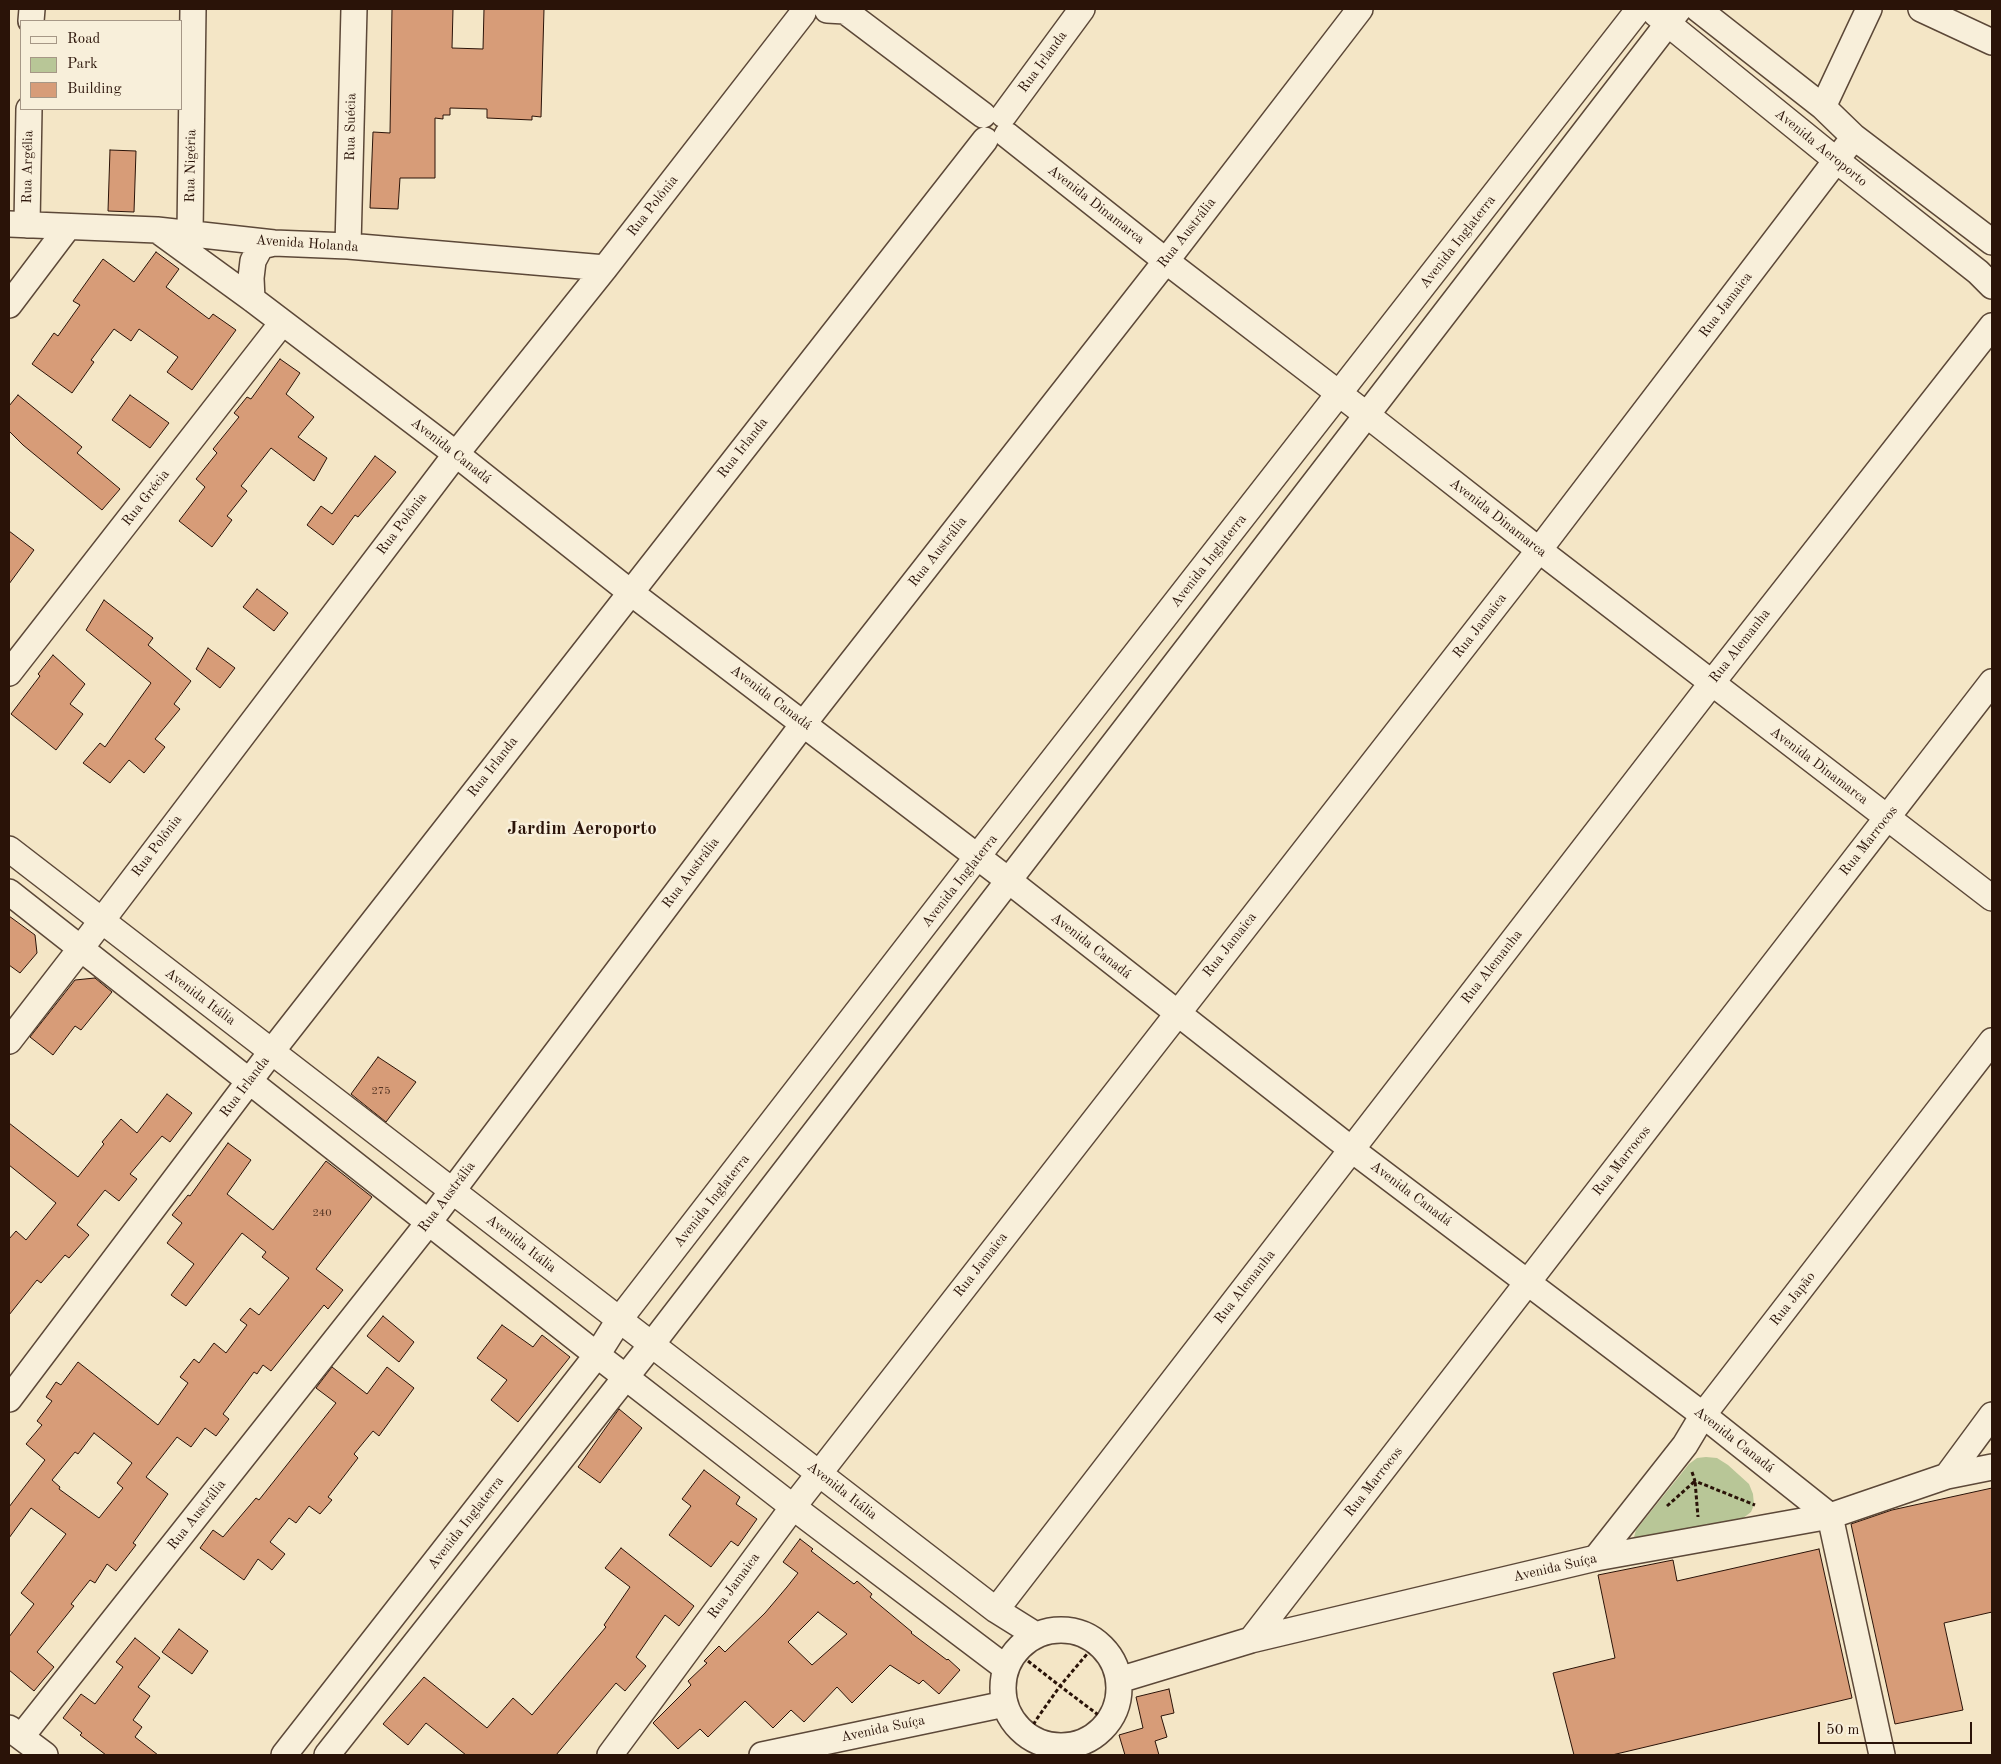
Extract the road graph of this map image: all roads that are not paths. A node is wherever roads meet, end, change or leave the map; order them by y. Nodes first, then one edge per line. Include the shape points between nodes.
1 (193, 9) edge
2 (354, 9) edge
3 (1082, 9) edge
4 (1360, 9) edge
5 (1639, 9) edge
6 (1698, 9) edge
7 (1869, 9) edge
8 (1921, 9) edge
9 (814, 10) edge
10 (1666, 14) edge
11 (1992, 42) edge
12 (1823, 108) junction
13 (30, 110) edge
14 (995, 126) junction
15 (1854, 137) junction
16 (1836, 160) junction
17 (18, 224) edge
18 (68, 227) junction
19 (156, 230) junction
20 (190, 234) junction
21 (274, 242) junction
22 (1992, 242) edge
23 (348, 246) junction
24 (1166, 261) junction
25 (606, 268) junction
26 (1992, 286) edge
27 (252, 299) junction
28 (9, 304) edge
29 (282, 323) junction
30 (1992, 326) edge
31 (1339, 395) junction
32 (1367, 415) junction
33 (456, 454) junction
34 (1539, 550) junction
35 (630, 592) junction
36 (9, 673) edge
37 (1992, 682) edge
38 (1711, 684) junction
39 (804, 723) junction
40 (1887, 818) junction
41 (9, 849) edge
42 (977, 858) junction
43 (1008, 880) junction
44 (9, 892) edge
45 (1992, 898) edge
46 (100, 921) junction
47 (81, 948) junction
48 (1177, 1014) junction
49 (9, 1041) edge
50 (1992, 1042) edge
51 (272, 1051) junction
52 (250, 1080) junction
53 (1351, 1149) junction
54 (452, 1190) junction
55 (429, 1222) junction
56 (1529, 1282) junction
57 (619, 1320) junction
58 (652, 1344) junction
59 (597, 1355) junction
60 (626, 1376) junction
61 (9, 1399) edge
62 (1703, 1415) junction
63 (1992, 1415) edge
64 (1992, 1467) edge
65 (819, 1473) junction
66 (1947, 1476) junction
67 (793, 1507) junction
68 (1830, 1516) junction
69 (1596, 1558) junction
70 (996, 1610) junction
71 (1036, 1635) junction
72 (1251, 1640) junction
73 (1010, 1660) junction
74 (1119, 1680) junction
75 (1005, 1704) junction
76 (15, 1732) edge
77 (1099, 1739) edge
78 (1062, 1751) edge
79 (45, 1755) edge
80 (284, 1755) edge
81 (327, 1755) edge
82 (610, 1755) edge
83 (762, 1755) edge
84 (1882, 1755) edge

1 - 20 street, Rua Nigéria
2 - 23 street, Rua Suécia
3 - 14 street, Rua Irlanda
4 - 24 street, Rua Austrália
5 - 31 street, Avenida Inglaterra
6 - 12 street, Avenida Aeroporto
7 - 12 street
8 - 11 street
9 - 14 street, Avenida Dinamarca via 845,11
9 - 25 street, Rua Polônia
10 - 16 street, Avenida Aeroporto
10 - 32 street
12 - 15 street, Avenida Aeroporto
13 - 17 street, Rua Argélia
14 - 24 street, Avenida Dinamarca
14 - 35 street, Rua Irlanda
15 - 16 street, Rua Jamaica
15 - 22 street, Avenida Aeroporto
16 - 26 street, Avenida Aeroporto
16 - 34 street, Rua Jamaica
17 - 18 street, Avenida Holanda
18 - 19 street, Avenida Holanda
18 - 28 street
19 - 20 street, Avenida Holanda
19 - 27 street, Avenida Canadá
20 - 21 street, Avenida Holanda
21 - 23 street, Avenida Holanda
21 - 27 street via 261,246 253,261
23 - 25 street, Avenida Holanda
24 - 31 street, Avenida Dinamarca
24 - 39 street, Rua Austrália
25 - 33 street, Rua Polônia
27 - 29 street, Avenida Canadá
29 - 33 street, Avenida Canadá
29 - 36 street, Rua Grécia
30 - 38 street, Rua Alemanha
31 - 32 street, Avenida Dinamarca
31 - 42 street, Avenida Inglaterra
32 - 34 street, Avenida Dinamarca
32 - 43 street
33 - 35 street, Avenida Canadá
33 - 46 street, Rua Polônia
34 - 38 street, Avenida Dinamarca
34 - 48 street, Rua Jamaica
35 - 39 street, Avenida Canadá
35 - 51 street, Rua Irlanda
37 - 40 street, Rua Marrocos
38 - 40 street, Avenida Dinamarca
38 - 53 street, Rua Alemanha
39 - 42 street, Avenida Canadá
39 - 54 street, Rua Austrália
40 - 45 street, Avenida Dinamarca
40 - 56 street, Rua Marrocos
41 - 46 street, Avenida Itália
42 - 43 street, Avenida Canadá
42 - 57 street, Avenida Inglaterra
43 - 48 street, Avenida Canadá
43 - 58 street
44 - 47 street
46 - 47 street, Rua Polônia
46 - 51 street, Avenida Itália
47 - 49 street, Rua Polônia
47 - 52 street
48 - 53 street, Avenida Canadá
48 - 65 street, Rua Jamaica
50 - 62 street, Rua Japão
51 - 52 street, Rua Irlanda
51 - 54 street, Avenida Itália
52 - 55 street
52 - 61 street, Rua Irlanda
53 - 56 street, Avenida Canadá
53 - 70 street, Rua Alemanha
54 - 55 street, Rua Austrália
54 - 57 street, Avenida Itália
55 - 59 street
55 - 76 street, Rua Austrália
56 - 62 street, Avenida Canadá
56 - 72 street, Rua Marrocos
57 - 58 street, Avenida Itália
57 - 59 street, Avenida Inglaterra
58 - 60 street
58 - 65 street, Avenida Itália
59 - 60 street
59 - 80 street, Avenida Inglaterra
60 - 67 street
60 - 81 street
62 - 68 street, Avenida Canadá
62 - 69 street, Rua Japão via 1685,1445
63 - 66 street
64 - 66 street, Avenida Suíça
65 - 67 street, Rua Jamaica
65 - 70 street, Avenida Itália
66 - 68 street, Avenida Suíça
67 - 73 street
67 - 82 street, Rua Jamaica
68 - 69 street, Avenida Suíça
68 - 84 street
69 - 72 street, Avenida Suíça
70 - 71 street, Avenida Itália
71 - 73 street
71 - 74 street via 1052,1630 1069,1630 1085,1635 1099,1644 1112,1660
72 - 74 street, Avenida Suíça
73 - 75 street via 1002,1686
74 - 77 street via 1118,1702
75 - 78 street via 1013,1722 1028,1736
75 - 83 street, Avenida Suíça
76 - 79 street
77 - 78 street

